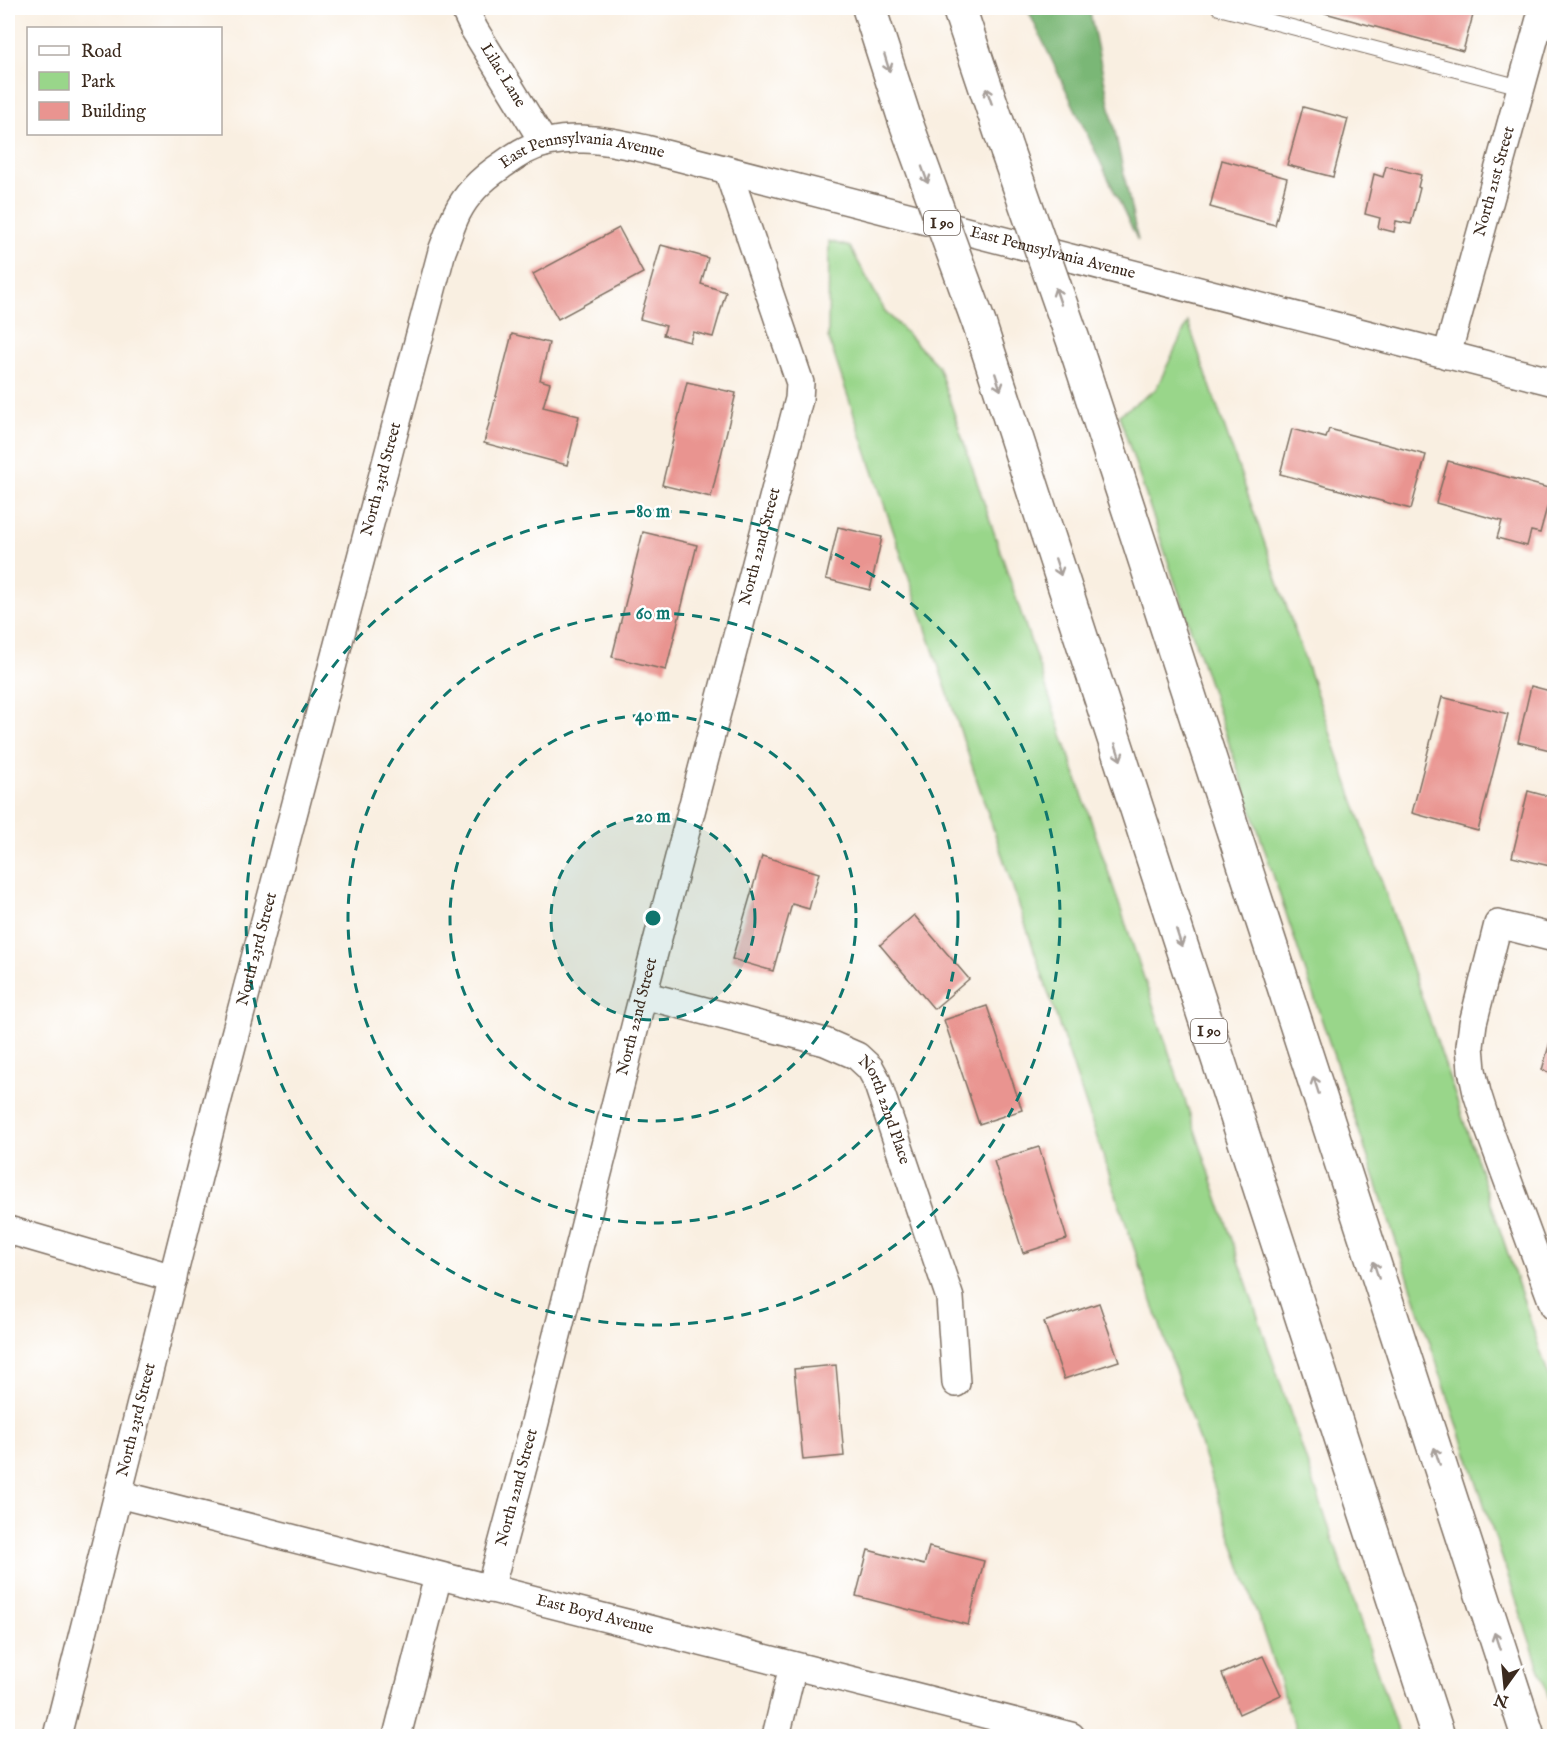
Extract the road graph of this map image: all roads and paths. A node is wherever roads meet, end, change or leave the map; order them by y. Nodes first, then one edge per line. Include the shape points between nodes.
1 (464, 8) edge
2 (869, 8) edge
3 (959, 8) edge
4 (1219, 8) edge
5 (1543, 8) edge
6 (1521, 87) junction
7 (544, 143) junction
8 (728, 171) junction
9 (487, 175) joint
10 (1447, 355) junction
11 (1554, 382) edge
12 (1554, 938) edge
13 (643, 995) junction
14 (8, 1230) edge
15 (173, 1278) junction
16 (1554, 1306) edge
17 (956, 1383) dead end
18 (118, 1494) junction
19 (438, 1576) junction
20 (490, 1589) junction
21 (792, 1666) junction
22 (57, 1737) edge
23 (397, 1737) edge
24 (776, 1737) edge
25 (1071, 1737) edge
26 (1438, 1737) edge
27 (1528, 1737) edge

1 - 7 street, Lilac Lane
2 -> 26 highway, I 90, bridge via 980,326
27 -> 3 highway, bridge via 1077,351
4 - 6 lane
5 - 6 street, North 21st Street
6 - 10 street, North 21st Street
7 - 8 street, East Pennsylvania Avenue via 607,140
7 - 9 street, East Pennsylvania Avenue
8 - 10 street, East Pennsylvania Avenue
8 - 13 street, North 22nd Street via 800,382 799,399
9 - 15 street, North 23rd Street via 466,197 442,251
10 - 11 street, East Pennsylvania Avenue
12 - 16 street via 1498,924 1470,1046 1472,1070 1486,1121
13 - 17 street, North 22nd Place via 825,1042 857,1056 870,1068 950,1298
13 - 20 street, North 22nd Street
14 - 15 street
15 - 18 street, North 23rd Street
18 - 19 street, East Boyd Avenue
18 - 22 street, North 23rd Street
19 - 20 street, East Boyd Avenue
19 - 23 street
20 - 21 street, East Boyd Avenue
21 - 24 street
21 - 25 street, East Boyd Avenue

